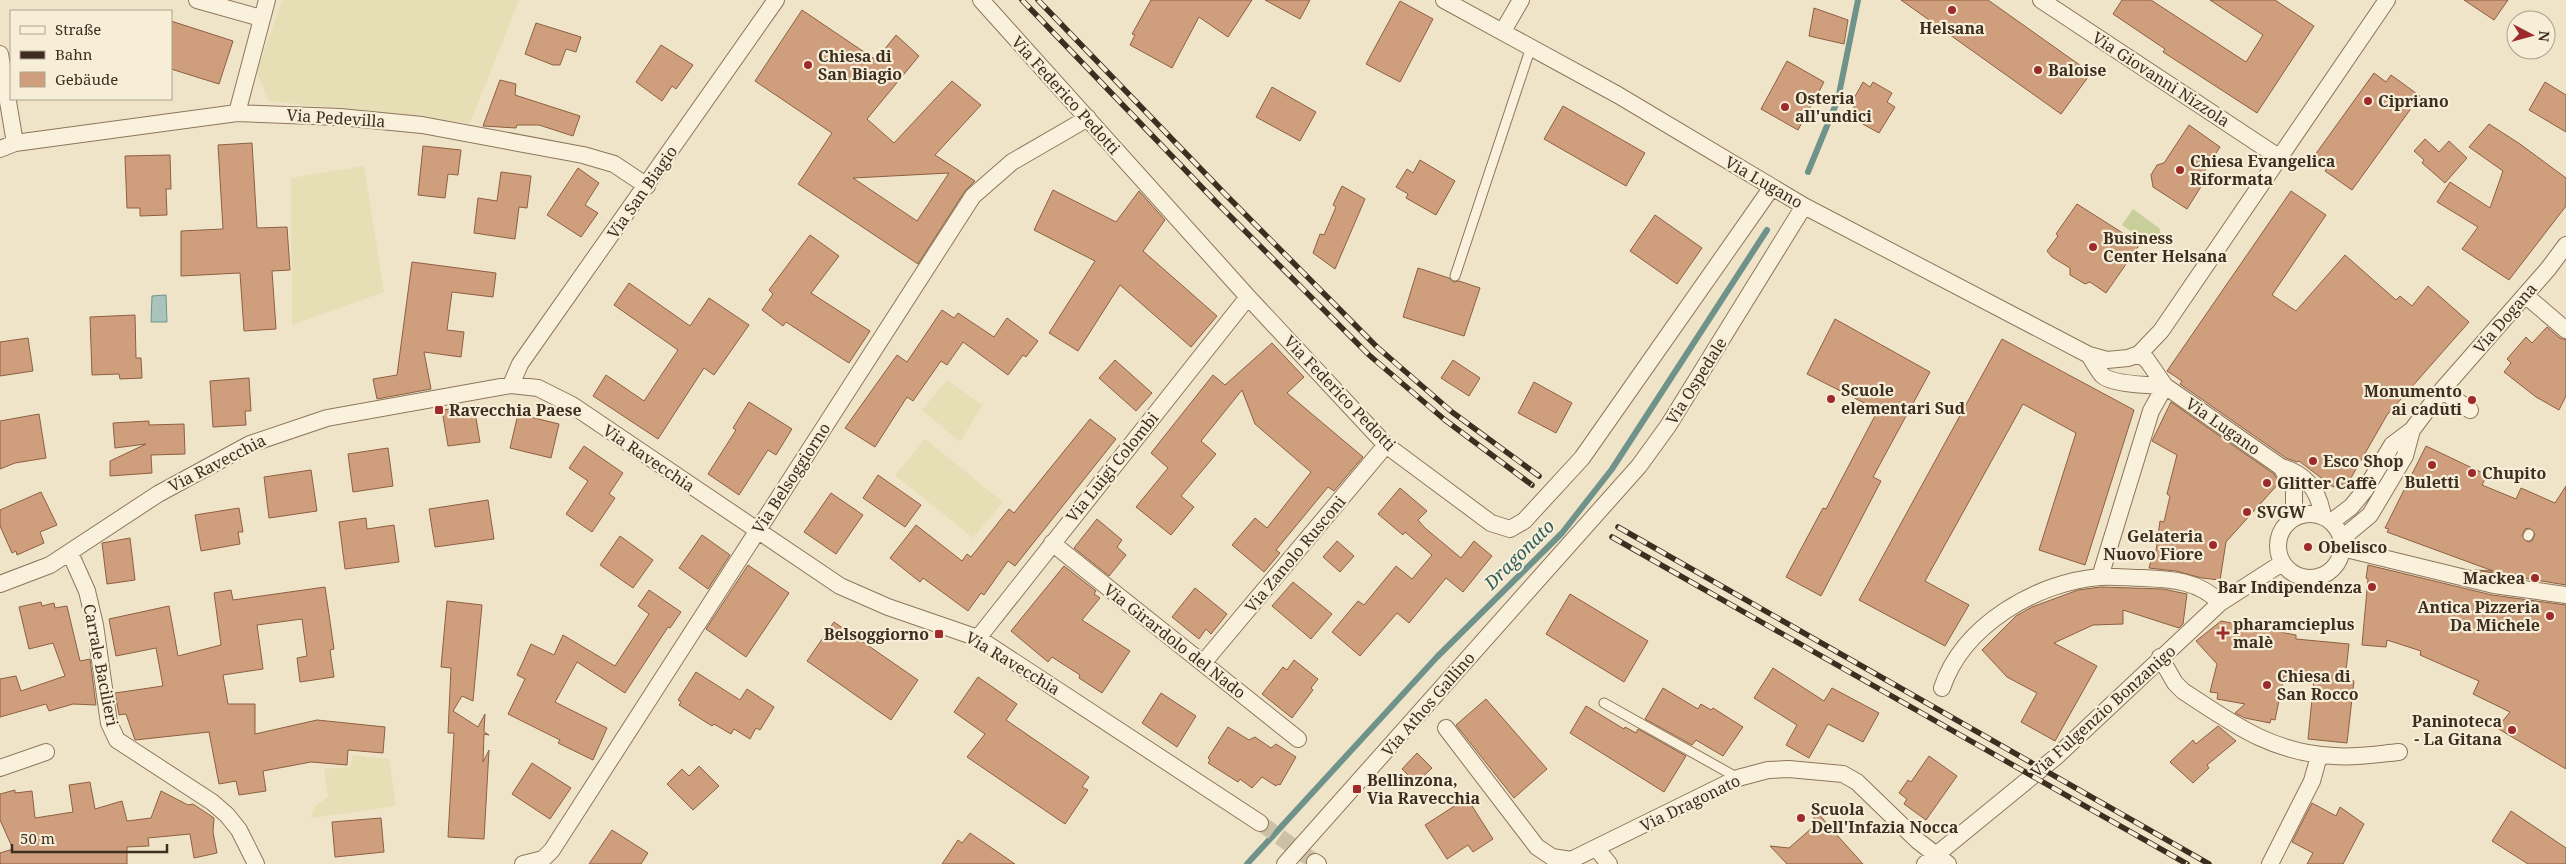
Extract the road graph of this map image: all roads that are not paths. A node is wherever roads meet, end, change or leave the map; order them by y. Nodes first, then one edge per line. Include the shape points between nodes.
1 (197, 0) edge
2 (267, 0) edge
3 (981, 0) edge
4 (1444, 0) edge
5 (1521, 0) edge
6 (2042, 0) edge
7 (2388, 0) edge
8 (772, 1) edge
9 (261, 18) junction
10 (1503, 31) junction
11 (1531, 47) junction
12 (0, 54) edge
13 (237, 113) junction
14 (1088, 118) junction
15 (16, 143) junction
16 (0, 149) edge
17 (2280, 158) junction
18 (646, 186) junction
19 (1772, 187) junction
20 (1804, 206) junction
21 (2566, 246) edge
22 (1456, 276) dead end
23 (2525, 295) junction
24 (1248, 297) junction
25 (2566, 330) edge
26 (2139, 354) junction
27 (2089, 355) junction
28 (511, 384) junction
29 (2165, 386) junction
30 (2442, 390) junction
31 (2470, 410) dead end
32 (2412, 430) junction
33 (1386, 445) junction
34 (2281, 467) junction
35 (2294, 518) junction
36 (2327, 520) junction
37 (756, 531) junction
38 (1052, 543) junction
39 (1570, 543) joint
40 (2341, 544) junction
41 (70, 553) junction
42 (2282, 563) junction
43 (2100, 577) junction
44 (0, 584) edge
45 (2566, 595) edge
46 (2220, 603) junction
47 (978, 638) junction
48 (2160, 658) junction
49 (1204, 663) junction
50 (1942, 688) dead end
51 (1604, 703) dead end
52 (1446, 728) dead end
53 (1298, 739) dead end
54 (46, 752) dead end
55 (2399, 752) dead end
56 (2319, 756) junction
57 (0, 768) edge
58 (1738, 778) junction
59 (1260, 823) tunnel mouth
60 (1597, 849) junction
61 (1936, 861) edge
62 (256, 864) edge
63 (523, 864) edge
64 (1285, 864) edge
65 (1609, 864) edge
66 (2270, 864) edge

1 - 9 street
2 - 9 street
3 - 14 street, Via Federico Pedotti
4 - 10 street, Via Lugano
5 - 10 street
6 - 17 street, Via Giovanni Nizzola
7 - 17 street
8 - 18 street, Via San Biagio
9 - 13 street
10 - 11 street, Via Lugano
11 - 19 street, Via Lugano
11 - 22 lane
12 - 15 street
13 - 15 street, Via Pedevilla
13 - 18 street, Via Pedevilla via 340,117 422,125 518,142 614,164
14 - 24 street, Via Federico Pedotti
14 - 37 street, Via Belsoggiorno via 1012,162 973,196
15 - 16 street, Via Pedevilla
17 - 26 street via 2161,331
18 - 28 street, Via San Biagio via 520,364
19 - 20 street, Via Lugano
19 - 33 street, Via Federico Pedotti via 1582,458 1524,521 1510,529 1491,524
20 - 27 street, Via Lugano
20 - 39 street, Via Ospedale via 1668,426 1639,466
21 - 23 street, Via Dogana
23 - 25 street
23 - 30 street, Via Dogana
24 - 33 street, Via Federico Pedotti
24 - 38 street, Via Luigi Colombi
26 - 27 street, Via Lugano via 2117,360
26 - 29 street, Via Lugano
27 - 29 street, Via Lugano via 2107,379
28 - 37 street, Via Ravecchia via 538,388 572,405
28 - 41 street, Via Ravecchia via 327,418 250,444 158,494
29 - 34 street, Via Lugano
29 - 43 street via 2151,411
30 - 31 street
30 - 32 street, Via Dogana
32 - 36 street, Via Dogana via 2392,445 2351,507
32 - 40 street, Via Dogana via 2405,456 2370,515
33 - 49 street, Via Zanolo Rusconi
34 - 35 street, Via Lugano via 2294,489
34 - 36 street, Via Lugano via 2293,470 2308,481 2316,491
35 - 36 street via 2304,515
35 - 42 street via 2280,533 2278,543
36 - 40 street
37 - 47 street, Via Ravecchia via 840,586 888,607
37 - 63 street, Via Belsoggiorno via 552,850 543,860
38 - 47 street, Via Luigi Colombi
38 - 49 street, Via Girardolo del Nado
39 - 64 street, Via Athos Gallino
40 - 42 street via 2334,567 2317,577 2298,576
40 - 45 street via 2494,585 2519,583
41 - 44 street, Via Ravecchia via 50,565
41 - 62 street, Carrale Bacilieri via 87,591 109,723 117,740 227,815 239,830
42 - 46 street, Via Fulgenzio Bonzanigo
43 - 46 street via 2181,582 2201,587
43 - 50 street via 2041,592 1996,617 1964,648
46 - 48 street, Via Fulgenzio Bonzanigo
47 - 59 street, Via Ravecchia
48 - 56 street via 2183,691 2244,730 2277,746
48 - 61 street, Via Fulgenzio Bonzanigo via 2057,756
49 - 53 street, Via Girardolo del Nado
51 - 58 lane
52 - 60 street, Via Dragonato via 1536,847 1552,857 1571,860
54 - 57 street
55 - 56 street
56 - 66 street via 2312,781
58 - 60 street, Via Dragonato
58 - 61 street, Via Dragonato via 1768,770 1789,769 1843,774 1857,782
60 - 65 street

